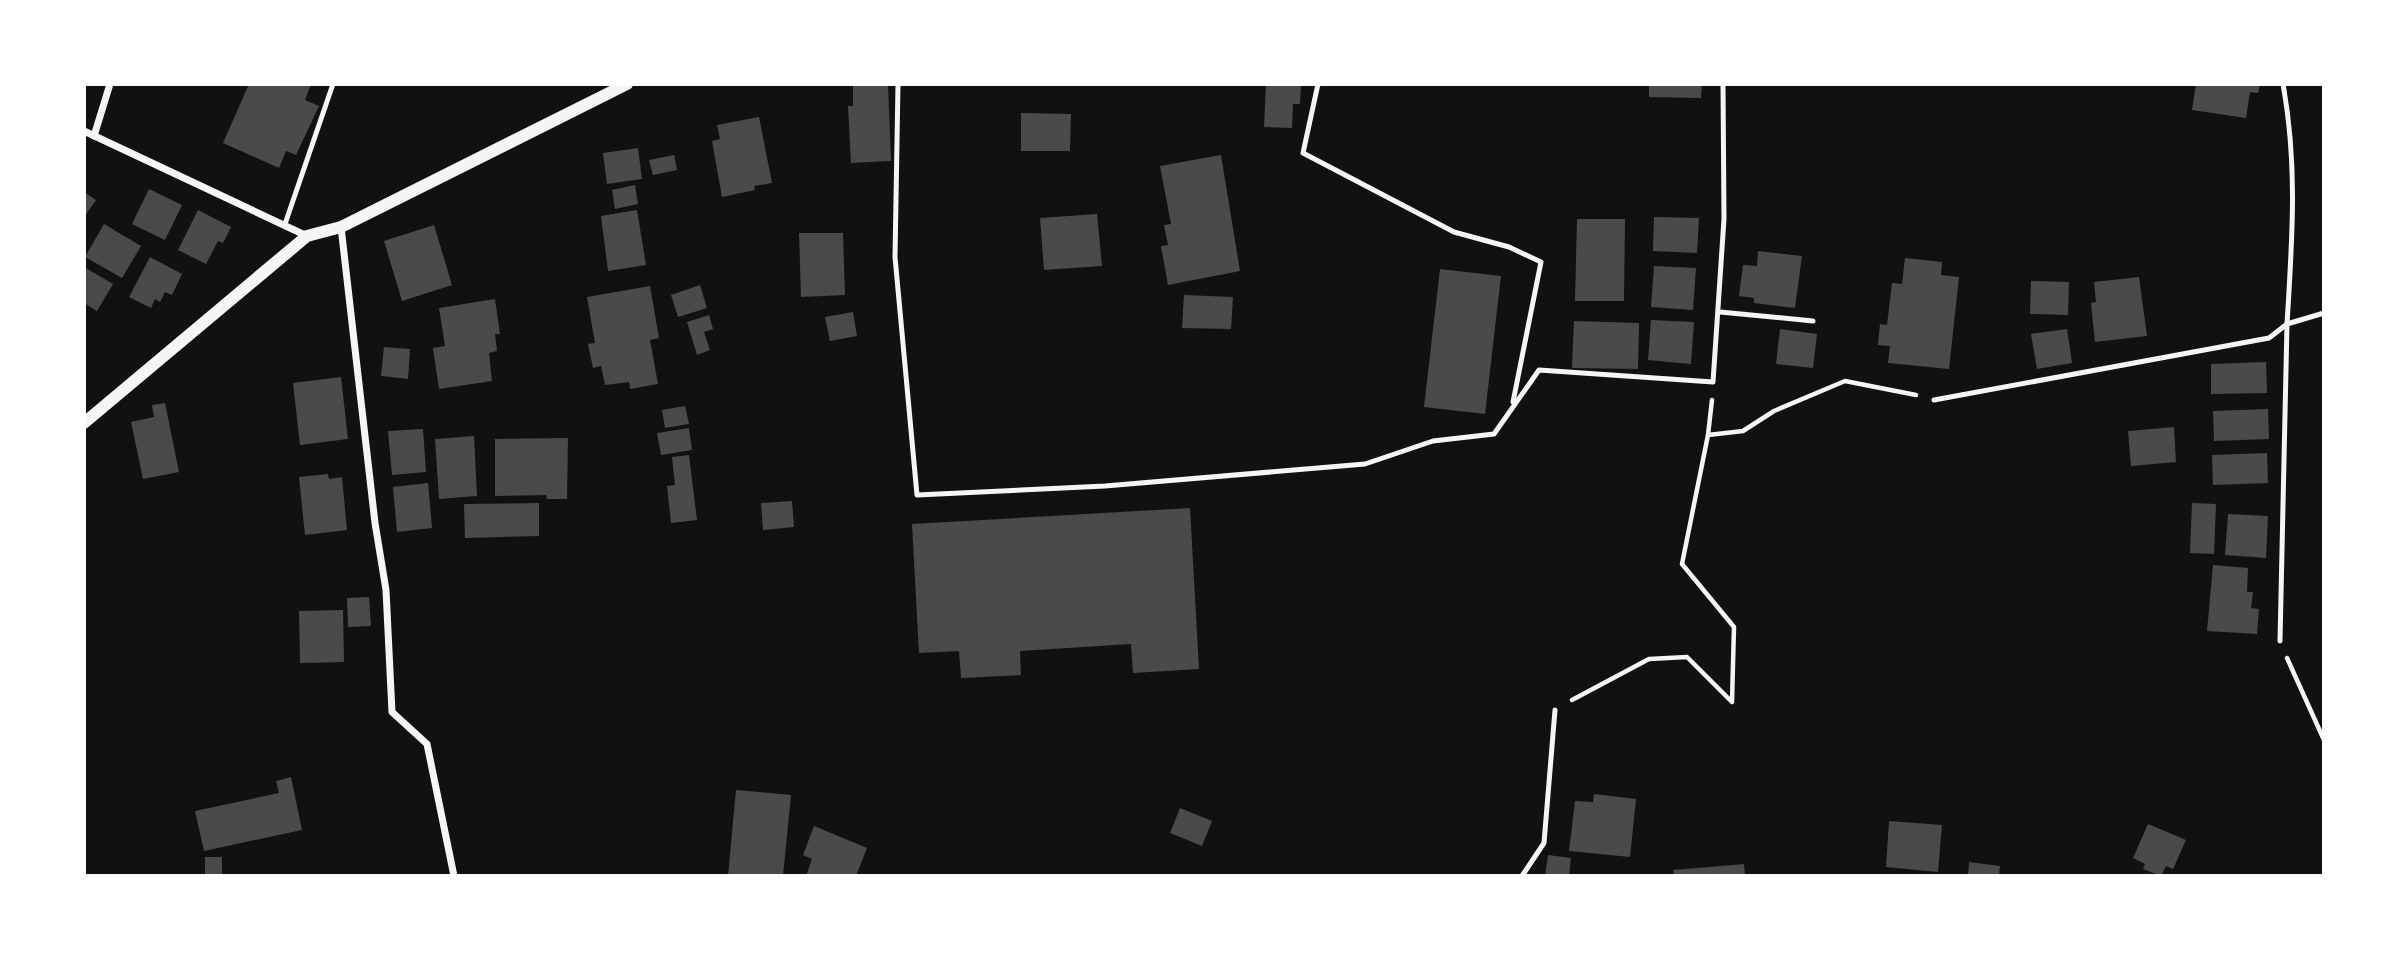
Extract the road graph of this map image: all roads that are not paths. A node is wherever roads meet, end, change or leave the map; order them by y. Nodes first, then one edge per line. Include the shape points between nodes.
1 (110, 84) edge
2 (333, 84) edge
3 (627, 84) edge
4 (898, 84) edge
5 (1318, 84) edge
6 (1723, 84) edge
7 (2283, 84) edge
8 (84, 131) edge
9 (94, 136) junction
10 (285, 224) junction
11 (341, 227) junction
12 (307, 236) junction
13 (1720, 312) junction
14 (2324, 313) edge
15 (1813, 321) dead end
16 (2287, 324) junction
17 (1934, 400) road end
18 (1511, 407) junction
19 (84, 423) edge
20 (2280, 641) road end
21 (1555, 710) road end
22 (454, 876) edge
23 (1522, 876) edge

1 - 9 street
2 - 10 lane
3 - 11 street
4 - 18 lane via 895,257 917,495 1105,486 1366,464 1433,441 1494,434
5 - 18 lane via 1303,153 1454,232 1509,247 1541,262
6 - 13 lane
7 - 16 lane via 2295,204
8 - 9 street
9 - 10 street
10 - 12 street
11 - 12 street
11 - 22 street via 386,590 392,712 427,744
12 - 19 street
13 - 15 lane
13 - 18 lane via 1713,382 1539,370
14 - 16 lane
16 - 17 lane via 2269,338
16 - 20 lane
21 - 23 lane via 1544,843

